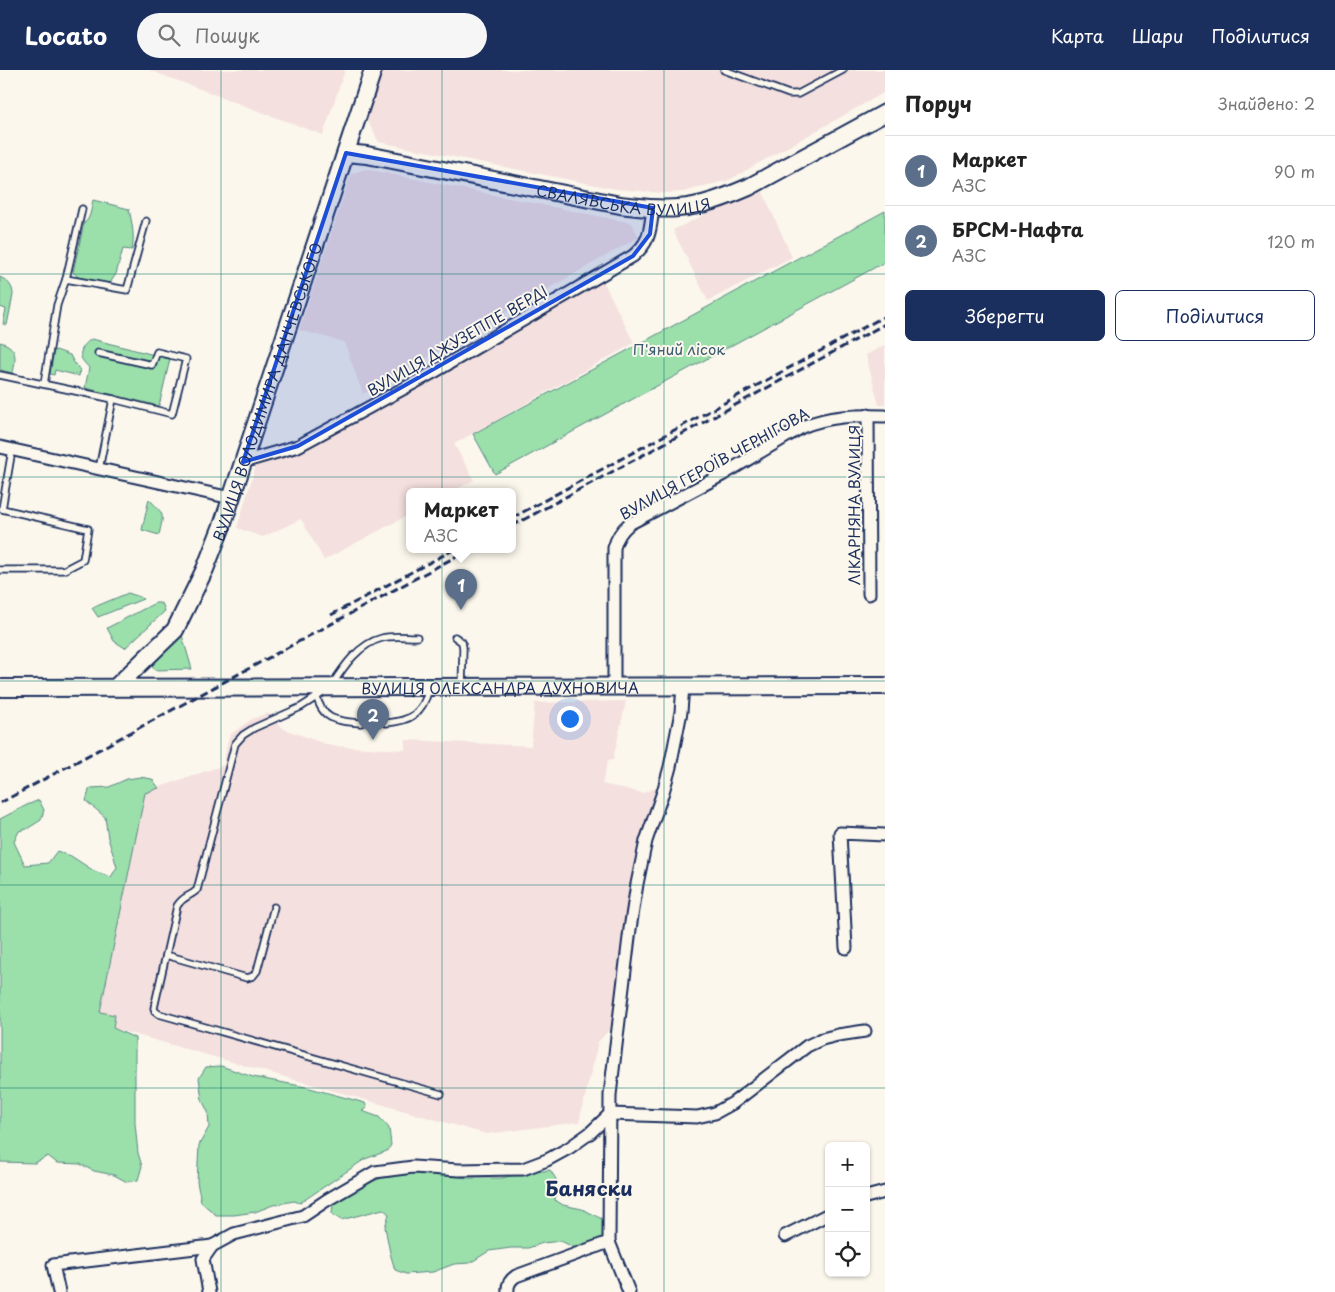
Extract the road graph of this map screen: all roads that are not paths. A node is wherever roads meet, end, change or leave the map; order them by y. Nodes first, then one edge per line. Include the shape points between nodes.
1 (373, 70) edge
2 (724, 70) edge
3 (843, 70) edge
4 (884, 115) edge
5 (346, 153) junction
6 (653, 208) junction
7 (82, 209) dead end
8 (146, 220) dead end
9 (66, 279) junction
10 (98, 353) dead end
11 (0, 374) edge
12 (44, 384) junction
13 (113, 399) junction
14 (868, 415) junction
15 (885, 416) edge
16 (0, 447) edge
17 (12, 450) junction
18 (243, 462) junction
19 (99, 469) junction
20 (231, 498) junction
21 (0, 570) edge
22 (869, 594) dead end
23 (417, 637) dead end
24 (455, 637) dead end
25 (683, 686) junction
26 (885, 686) edge
27 (116, 687) junction
28 (614, 687) junction
29 (0, 688) edge
30 (331, 688) junction
31 (429, 688) junction
32 (462, 688) junction
33 (316, 692) junction
34 (360, 723) dead end
35 (386, 723) dead end
36 (885, 835) edge
37 (274, 907) dead end
38 (846, 948) dead end
39 (166, 956) junction
40 (864, 1031) dead end
41 (441, 1094) dead end
42 (610, 1114) junction
43 (885, 1192) edge
44 (870, 1196) edge
45 (825, 1216) edge
46 (785, 1236) dead end
47 (609, 1242) junction
48 (212, 1246) junction
49 (59, 1292) edge
50 (209, 1292) edge
51 (508, 1292) edge
52 (629, 1292) edge

1 - 5 street, ВУЛИЦЯ ВОЛОДИМИРА ДАНЧЕВСЬКОГО
2 - 3 lane via 788,94 798,94
4 - 6 street, СВАЛЯВСЬКА ВУЛИЦЯ via 726,197 678,208
5 - 6 street, СВАЛЯВСЬКА ВУЛИЦЯ via 620,205
5 - 18 street, ВУЛИЦЯ ВОЛОДИМИРА ДАНЧЕВСЬКОГО
6 - 18 street, ВУЛИЦЯ ДЖУЗЕППЕ ВЕРДІ via 650,234 634,256 434,372 298,446
7 - 9 lane
8 - 9 lane via 127,290
9 - 12 lane
10 - 13 lane via 152,365 157,352 186,359 172,414
11 - 12 lane
12 - 13 lane
13 - 19 lane
14 - 15 street, ВУЛИЦЯ ГЕРОЇВ ЧЕРНІГОВА
14 - 22 street, ЛІКАРНЯНА ВУЛИЦЯ
14 - 28 street, ВУЛИЦЯ ГЕРОЇВ ЧЕРНІГОВА via 834,417 802,428 629,524 618,535 614,548
16 - 17 street
17 - 19 street
17 - 21 lane via 2,509 88,529 82,560 64,570
18 - 20 street, ВУЛИЦЯ ВОЛОДИМИРА ДАНЧЕВСЬКОГО
19 - 20 street
20 - 27 street, ВУЛИЦЯ ВОЛОДИМИРА ДАНЧЕВСЬКОГО via 205,569 175,630
23 - 30 lane via 383,638 370,643 358,651
24 - 32 lane via 462,642 463,648
25 - 26 street, ВУЛИЦЯ ОЛЕКСАНДРА ДУХНОВИЧА
25 - 28 street, ВУЛИЦЯ ОЛЕКСАНДРА ДУХНОВИЧА
25 - 42 street via 670,767 646,841 637,884 618,1022
27 - 29 street, ВУЛИЦЯ ОЛЕКСАНДРА ДУХНОВИЧА
27 - 33 street, ВУЛИЦЯ ОЛЕКСАНДРА ДУХНОВИЧА
28 - 32 street, ВУЛИЦЯ ОЛЕКСАНДРА ДУХНОВИЧА
30 - 31 street, ВУЛИЦЯ ОЛЕКСАНДРА ДУХНОВИЧА
30 - 33 street, ВУЛИЦЯ ОЛЕКСАНДРА ДУХНОВИЧА
31 - 32 street, ВУЛИЦЯ ОЛЕКСАНДРА ДУХНОВИЧА
31 - 35 lane via 425,702 416,713 407,720
33 - 34 lane via 322,712 332,718
33 - 39 lane via 301,707 254,728 235,744 197,890 184,897 178,906
36 - 38 street via 840,834
37 - 39 lane via 257,972 253,976 247,978
39 - 41 lane via 154,1008 159,1014
40 - 42 street via 830,1037 807,1046 733,1103 715,1113 697,1117
42 - 47 street
42 - 48 street via 590,1134 569,1148 523,1169 413,1167 375,1172 303,1216 234,1234
43 - 44 street
45 - 46 street
47 - 51 street via 516,1276 509,1283
47 - 52 street
48 - 49 street via 53,1265
48 - 50 street via 203,1259

